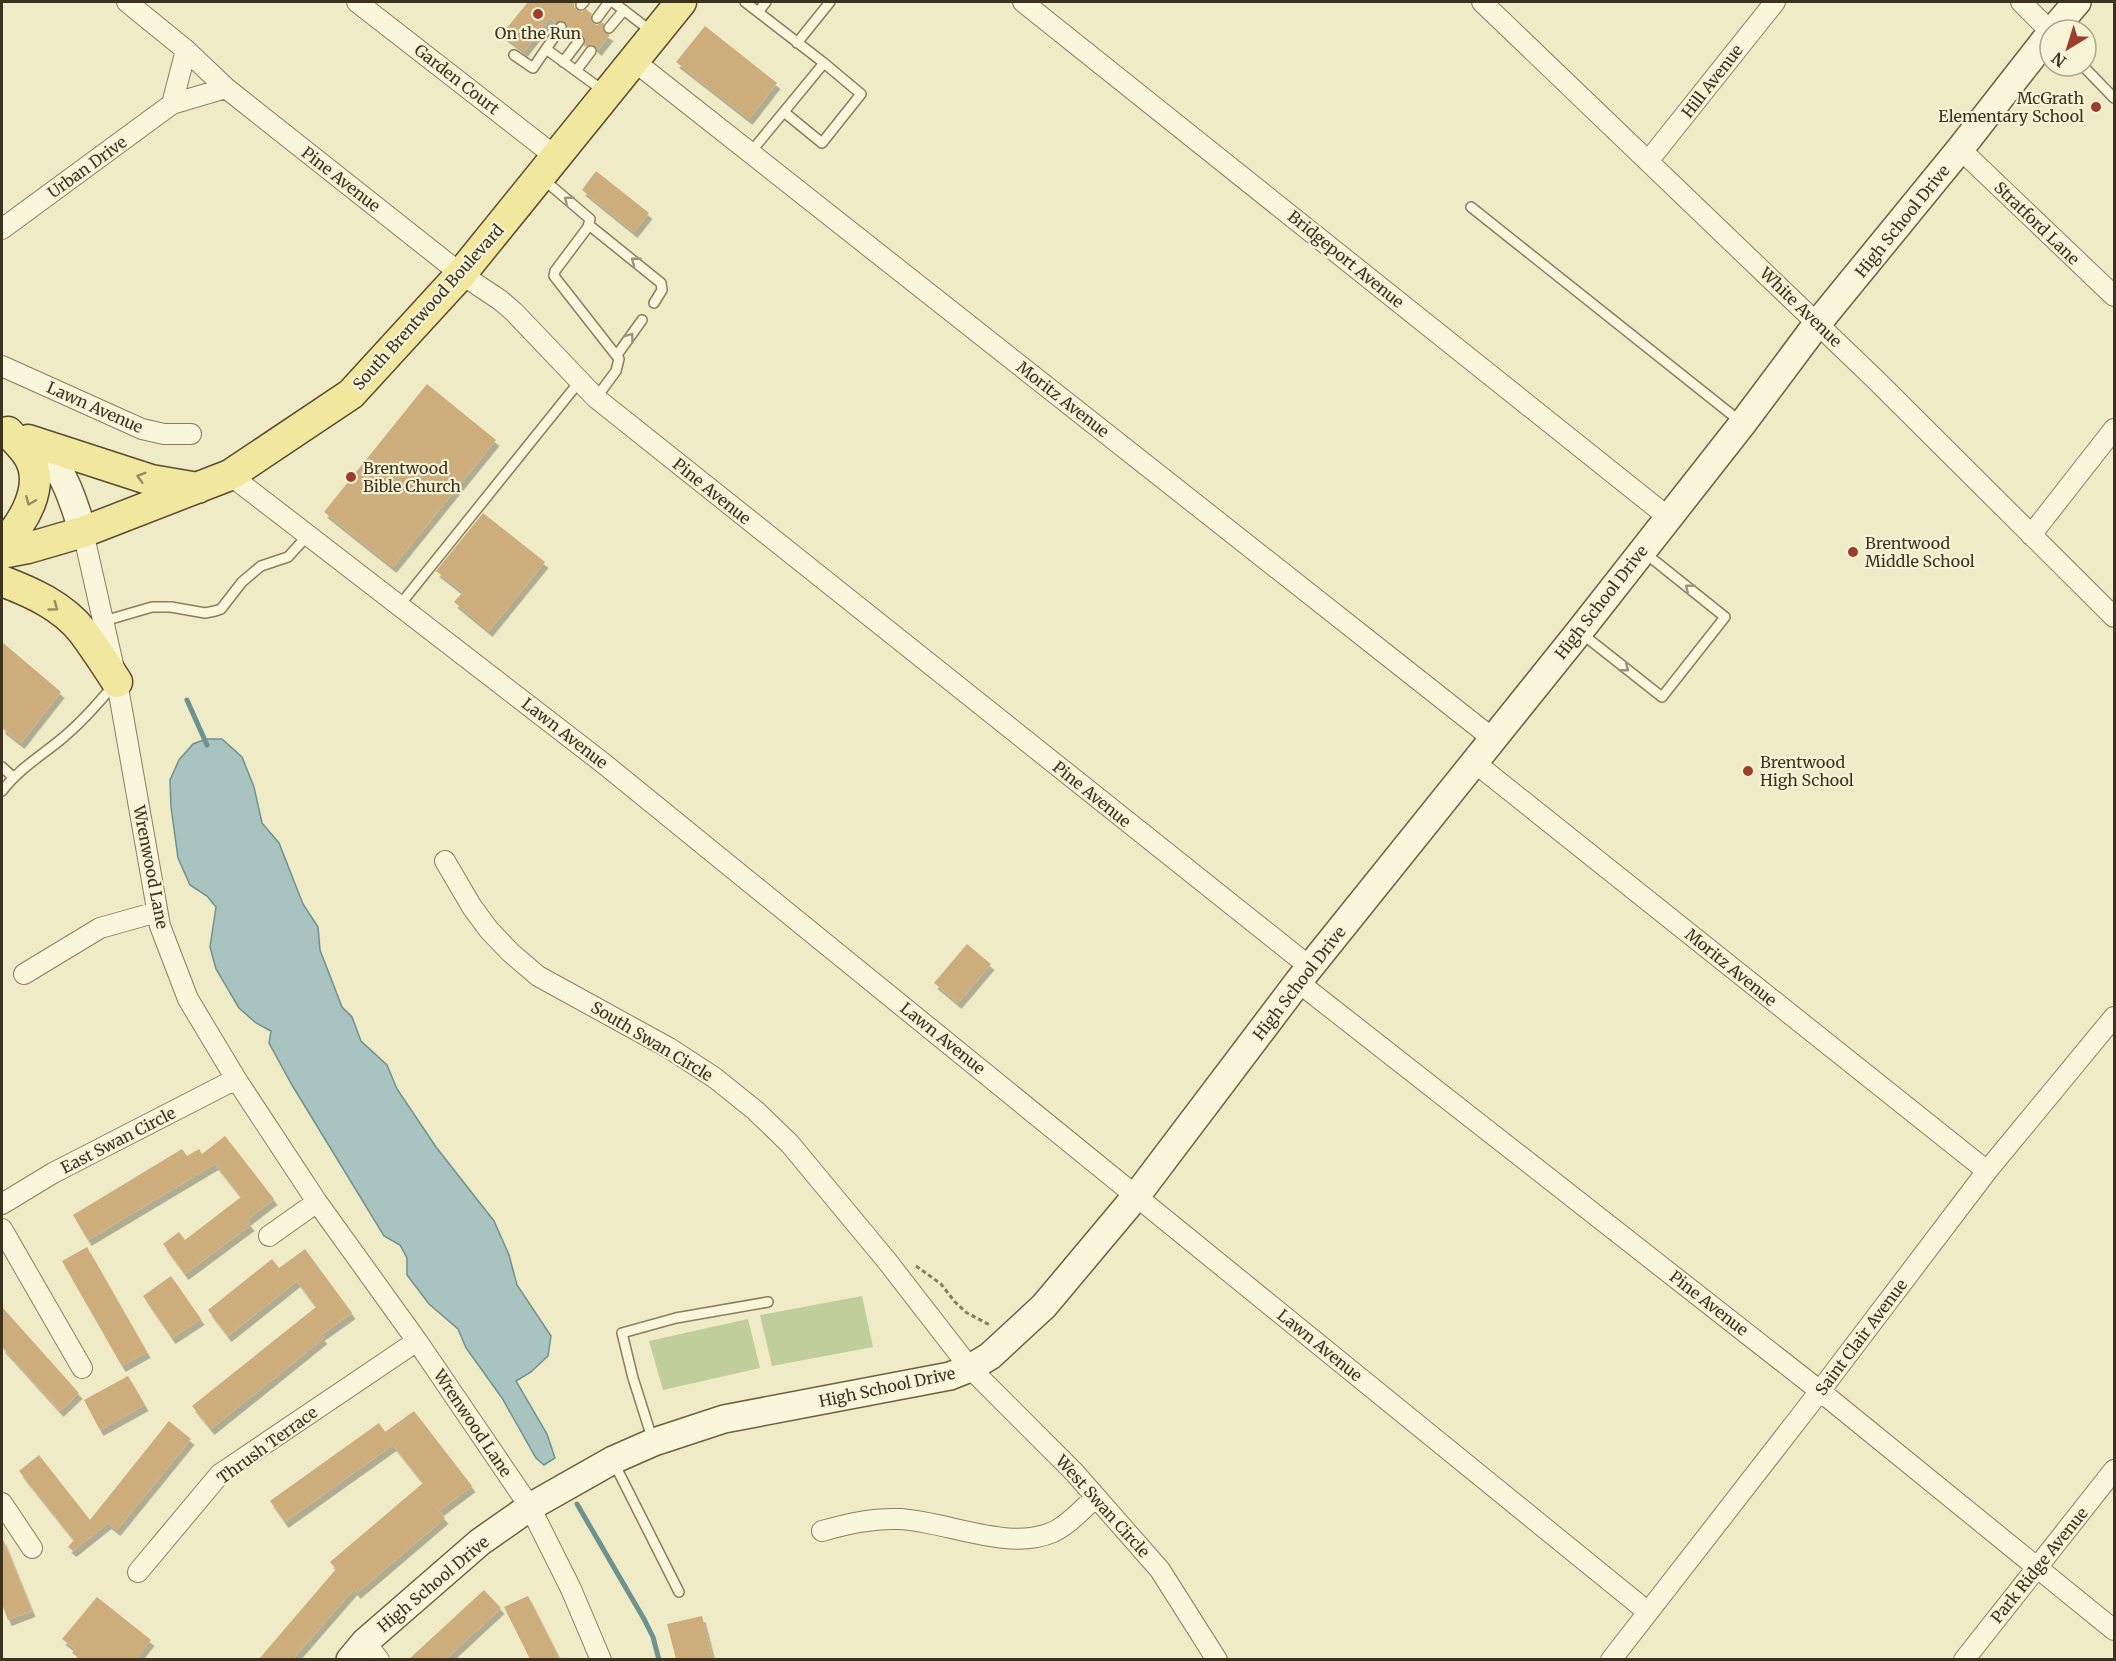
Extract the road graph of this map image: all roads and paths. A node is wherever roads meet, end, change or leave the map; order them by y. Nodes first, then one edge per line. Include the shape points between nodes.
1 (127, 2) edge
2 (357, 2) edge
3 (611, 2) edge
4 (679, 2) edge
5 (744, 2) edge
6 (766, 2) edge
7 (830, 2) edge
8 (1023, 2) edge
9 (1775, 2) edge
10 (2021, 2) edge
11 (2077, 2) edge
12 (1490, 4) edge
13 (624, 10) junction
14 (758, 12) junction
15 (597, 18) dead end
16 (2063, 18) edge
17 (2038, 19) edge
18 (561, 27) dead end
19 (609, 28) dead end
20 (655, 34) junction
21 (579, 41) dead end
22 (797, 43) junction
23 (2038, 49) edge
24 (186, 50) junction
25 (546, 50) junction
26 (591, 51) dead end
27 (514, 55) dead end
28 (634, 61) junction
29 (563, 62) junction
30 (824, 63) junction
31 (576, 71) junction
32 (2095, 78) edge
33 (226, 88) junction
34 (607, 94) junction
35 (2115, 98) edge
36 (172, 104) junction
37 (784, 112) junction
38 (1960, 149) junction
39 (750, 153) junction
40 (1649, 160) junction
41 (548, 167) junction
42 (1471, 207) dead end
43 (589, 225) junction
44 (2, 229) edge
45 (461, 274) junction
46 (2115, 296) edge
47 (654, 303) dead end
48 (642, 320) dead end
49 (1817, 324) junction
50 (617, 355) junction
51 (2, 366) edge
52 (579, 382) junction
53 (596, 398) junction
54 (1743, 423) junction
55 (2115, 429) edge
56 (12, 434) edge
57 (191, 434) dead end
58 (230, 475) junction
59 (198, 488) junction
60 (1668, 517) junction
61 (83, 532) junction
62 (308, 535) junction
63 (2031, 535) junction
64 (2, 545) edge
65 (1642, 550) junction
66 (2, 553) edge
67 (2, 581) edge
68 (399, 606) junction
69 (2115, 617) edge
70 (104, 621) junction
71 (1579, 632) junction
72 (117, 682) junction
73 (1492, 738) junction
74 (1474, 762) junction
75 (2, 767) edge
76 (13, 777) junction
77 (2, 791) edge
78 (445, 861) dead end
79 (157, 912) junction
80 (24, 974) dead end
81 (1304, 975) junction
82 (2115, 1017) edge
83 (236, 1078) junction
84 (1987, 1172) junction
85 (1137, 1195) junction
86 (317, 1202) junction
87 (2, 1204) edge
88 (2, 1229) edge
89 (269, 1236) dead end
90 (887, 1261) junction
91 (768, 1302) dead end
92 (1014, 1334) junction
93 (417, 1341) junction
94 (82, 1368) dead end
95 (970, 1368) junction
96 (1820, 1391) junction
97 (654, 1442) junction
98 (613, 1461) junction
99 (2115, 1470) edge
100 (1096, 1497) junction
101 (2, 1503) edge
102 (530, 1507) junction
103 (822, 1531) dead end
104 (32, 1548) dead end
105 (2038, 1566) junction
106 (138, 1572) dead end
107 (679, 1592) dead end
108 (1647, 1612) junction
109 (2115, 1630) edge
110 (365, 1654) edge
111 (601, 1659) edge
112 (1217, 1659) edge
113 (1611, 1659) edge
114 (1964, 1659) edge

1 - 24 street, Pine Avenue
2 - 41 street, Garden Court
3 - 13 lane
3 - 15 lane
4 - 20 main road, South Brentwood Boulevard
5 - 14 lane
6 - 14 lane
7 - 22 lane
8 - 60 street, Bridgeport Avenue
9 - 40 street, Hill Avenue
10 - 17 street
11 - 16 street, High School Drive
12 - 40 street, White Avenue
13 - 19 lane
13 - 20 lane
14 - 22 lane
18 - 25 lane
20 - 28 main road, South Brentwood Boulevard
21 - 29 lane
22 - 30 lane
23 - 38 street, High School Drive
24 - 33 street, Pine Avenue
24 - 36 street
25 - 27 lane via 533,68
25 - 29 lane
26 - 31 lane
28 - 34 main road, South Brentwood Boulevard
28 - 39 street, Moritz Avenue
29 - 31 lane
30 - 37 lane
30 - 37 lane via 861,94 822,143
31 - 34 lane
32 - 35 lane
33 - 36 street, Urban Drive
33 - 45 street, Pine Avenue
34 - 41 main road, South Brentwood Boulevard
36 - 44 street, Urban Drive
37 - 39 lane
38 - 46 street, Stratford Lane
38 - 49 street, High School Drive
39 - 73 street, Moritz Avenue
40 - 49 street, White Avenue
43 -> 41 lane via 588,216
41 - 45 main road, South Brentwood Boulevard
42 - 54 lane
47 -> 43 lane via 662,290 661,283
43 - 50 lane via 554,276
45 - 52 street, Pine Avenue via 514,312
45 - 58 main road, South Brentwood Boulevard via 351,394
50 -> 48 lane
49 - 54 street, High School Drive
49 - 63 street, White Avenue
50 - 53 lane via 616,371
51 - 57 street, Lawn Avenue via 142,429
52 - 53 street, Pine Avenue
52 - 68 lane
53 - 81 street, Pine Avenue
54 - 60 street, High School Drive
55 - 63 street
59 -> 56 main road via 143,477
56 - 61 street via 41,449 54,463 68,485
56 -> 64 main road via 29,456 36,484 24,514
58 - 59 main road, South Brentwood Boulevard
58 - 62 street, Lawn Avenue
59 - 61 main road, South Brentwood Boulevard
60 - 65 street, High School Drive
61 - 66 main road, South Brentwood Boulevard
61 - 70 street, Wrenwood Lane
62 - 68 street, Lawn Avenue
62 - 70 lane via 288,557 270,563 242,582 221,609 205,613 153,607
63 - 69 street, White Avenue
65 - 71 street, High School Drive
71 -> 65 lane via 1662,697 1725,617
67 -> 72 main road via 40,598 65,615 82,631
68 - 85 street, Lawn Avenue via 603,763
70 - 72 street, Wrenwood Lane
71 - 73 street, High School Drive
72 - 76 lane via 60,740
72 - 79 street, Wrenwood Lane
73 - 74 street, High School Drive
74 - 81 street, High School Drive
74 - 84 street, Moritz Avenue
75 - 76 lane
76 - 77 lane
78 - 90 street, South Swan Circle via 472,907 510,952 538,976 669,1048 756,1112 790,1144
79 - 80 street via 100,928
79 - 83 street, Wrenwood Lane via 188,999
81 - 85 street, High School Drive
81 - 96 street, Pine Avenue
82 - 84 street, Saint Clair Avenue
83 - 86 street, Wrenwood Lane
83 - 87 street, East Swan Circle via 53,1173
84 - 96 street, Saint Clair Avenue
85 - 92 street, High School Drive via 1044,1306
85 - 108 street, Lawn Avenue
86 - 89 street
86 - 93 street, Wrenwood Lane
88 - 94 street
90 - 92 path via 907,1259 941,1284 967,1313
90 - 95 street, South Swan Circle
91 - 97 lane via 676,1318 622,1333
92 - 95 street, High School Drive
93 - 102 street, Wrenwood Lane
93 - 106 street, Thrush Terrace via 220,1474
95 - 97 street, High School Drive via 950,1376 724,1419
95 - 100 street, West Swan Circle
96 - 105 street, Pine Avenue
96 - 108 street, Saint Clair Avenue
97 - 98 street, High School Drive
98 - 102 street, High School Drive
98 - 107 lane
99 - 105 street, Park Ridge Avenue
100 - 103 street via 1053,1532 1029,1538 899,1519 872,1520
100 - 112 street, West Swan Circle via 1160,1570
101 - 104 street
102 - 110 street, High School Drive via 480,1542
102 - 111 street, Wrenwood Lane via 572,1589
105 - 109 street, Pine Avenue
105 - 114 street, Park Ridge Avenue
108 - 113 street, Saint Clair Avenue

